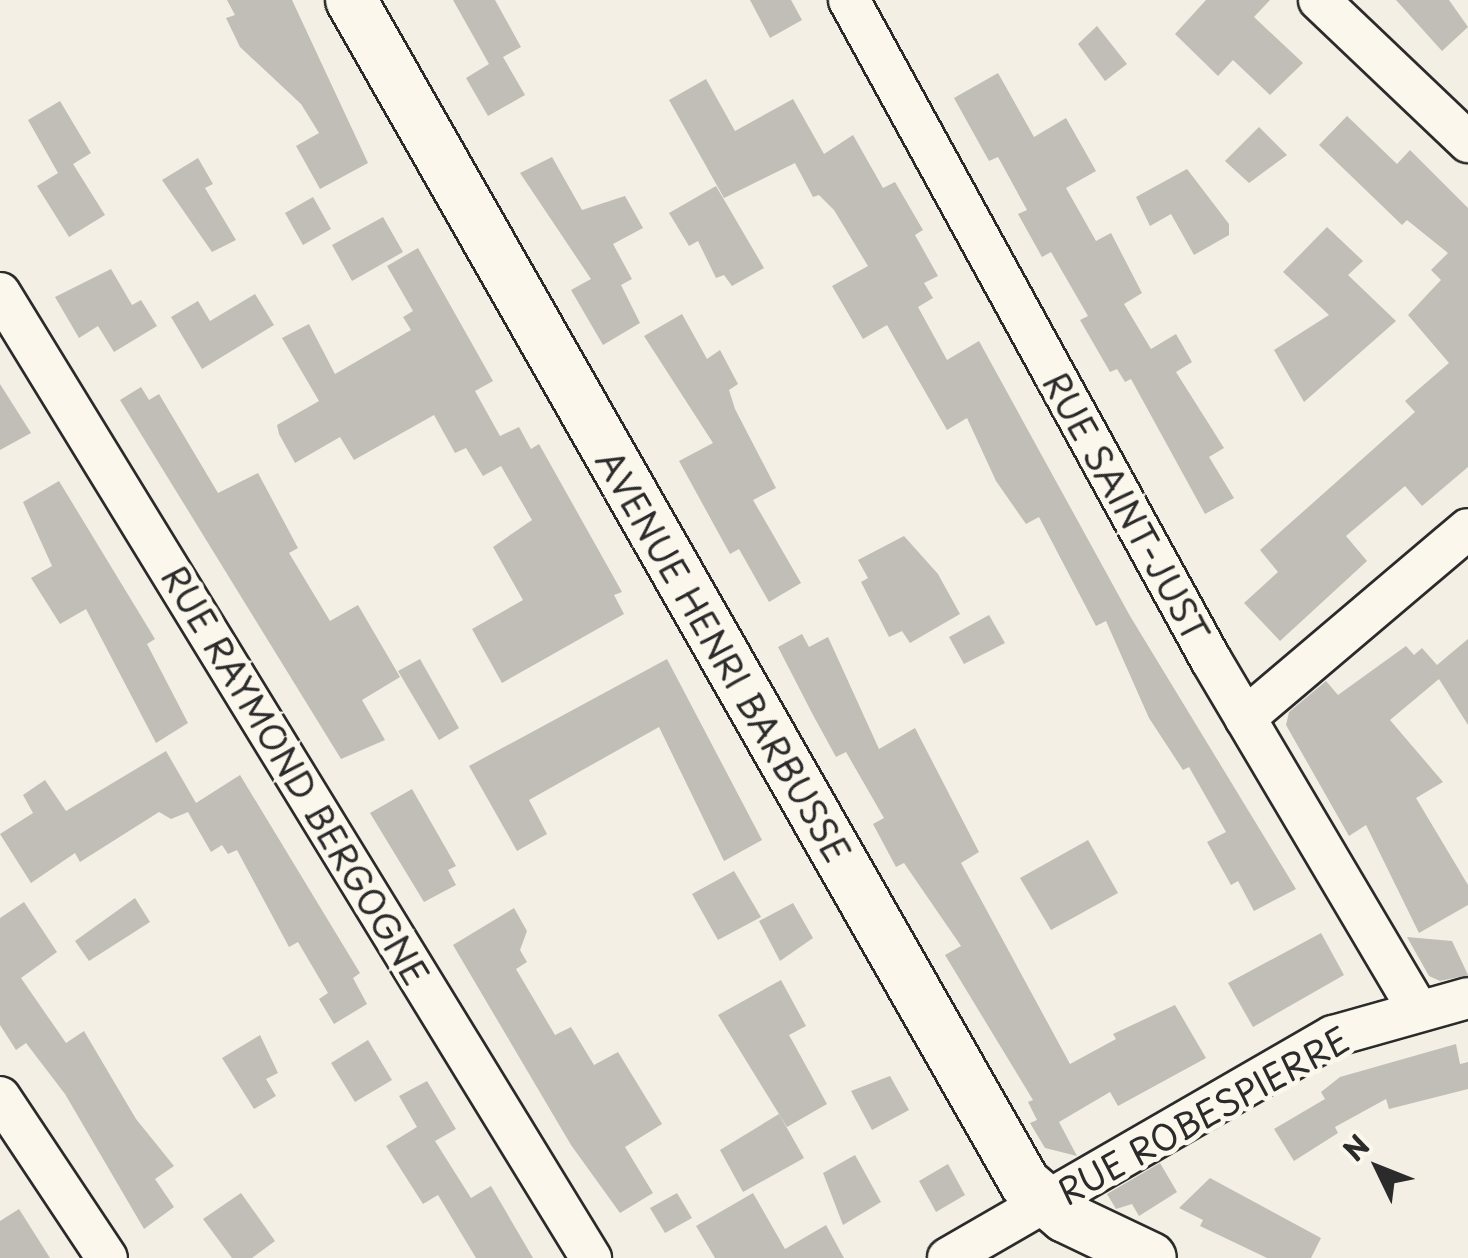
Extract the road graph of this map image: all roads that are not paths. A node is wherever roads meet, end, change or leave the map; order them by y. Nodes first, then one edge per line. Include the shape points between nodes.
1 (351, 0) edge
2 (850, 0) edge
3 (1320, 0) edge
4 (1468, 142) edge
5 (0, 293) edge
6 (1468, 528) edge
7 (1245, 718) junction
8 (1468, 998) edge
9 (1416, 1007) junction
10 (0, 1098) edge
11 (1048, 1201) junction
12 (106, 1258) edge
13 (591, 1258) edge
14 (948, 1258) edge
15 (1151, 1258) edge

1 - 11 street, AVENUE HENRI BARBUSSE via 1024,1183
2 - 7 street, RUE SAINT-JUST
3 - 4 street
5 - 13 street, RUE RAYMOND BERGOGNE
6 - 7 street
7 - 9 street, RUE SAINT-JUST
8 - 9 street, RUE ROBESPIERRE
9 - 11 street, RUE ROBESPIERRE via 1333,1036
10 - 12 street
11 - 14 street, RUE ROBESPIERRE
11 - 15 street, AVENUE HENRI BARBUSSE via 1065,1217

